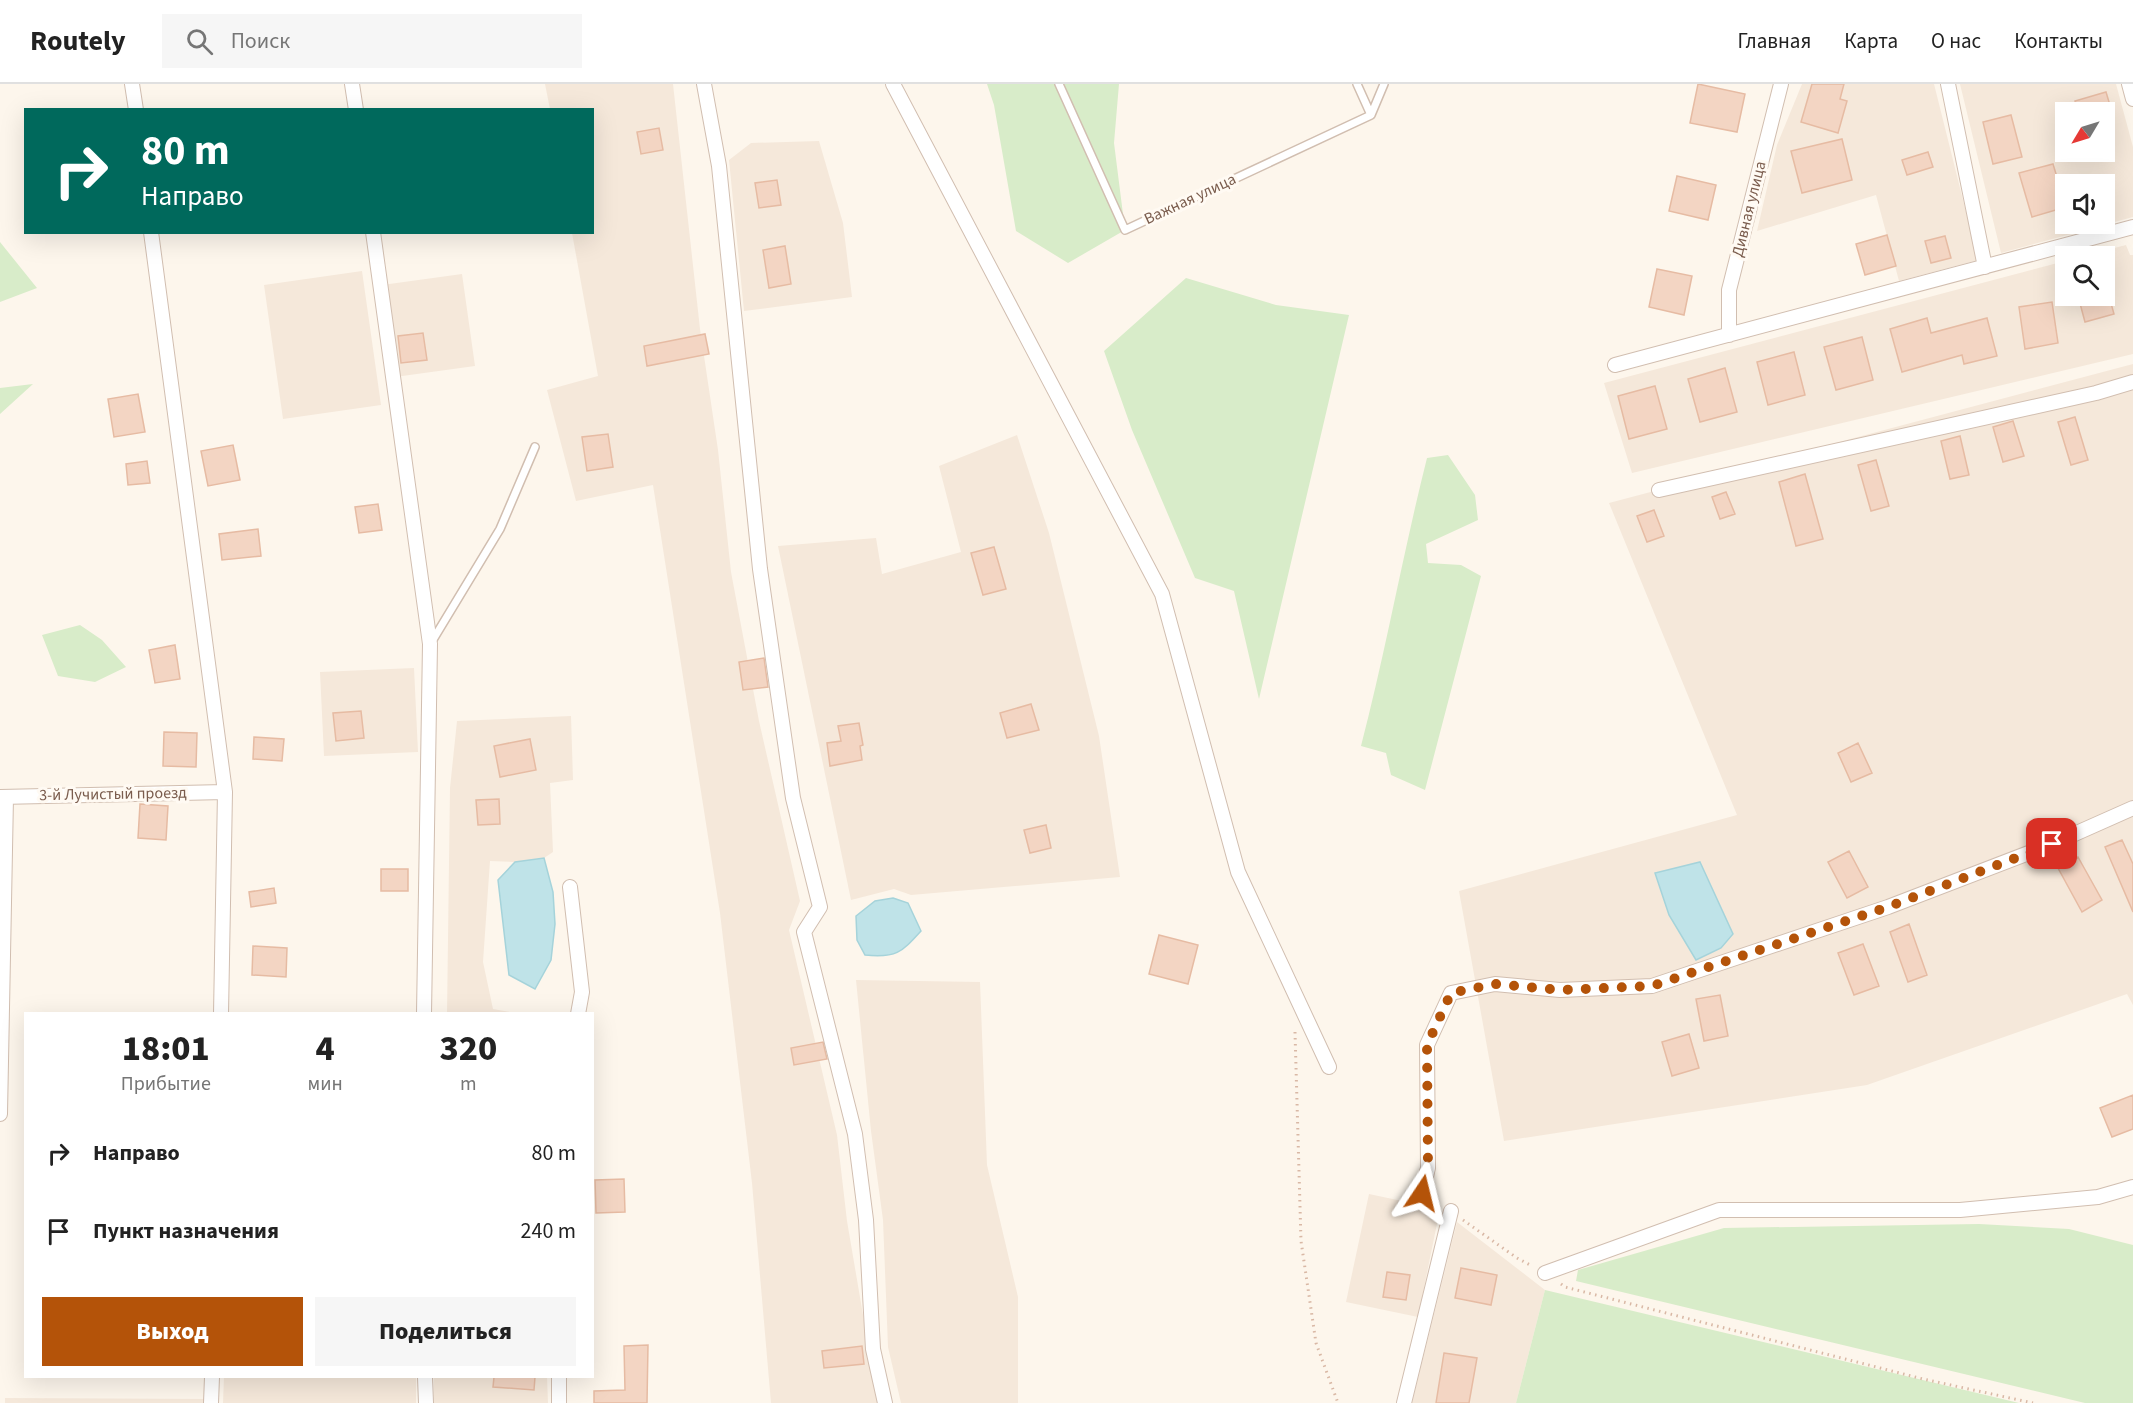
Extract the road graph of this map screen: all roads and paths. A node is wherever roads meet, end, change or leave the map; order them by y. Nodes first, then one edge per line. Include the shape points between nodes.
1 (132, 84) edge
2 (352, 84) edge
3 (704, 84) edge
4 (893, 84) edge
5 (1059, 84) edge
6 (1357, 84) edge
7 (1384, 84) edge
8 (1781, 84) edge
9 (1948, 84) edge
10 (2129, 84) edge
11 (2133, 99) edge
12 (135, 108) edge
13 (356, 108) edge
14 (1371, 115) junction
15 (2133, 227) edge
16 (152, 234) edge
17 (373, 234) edge
18 (1985, 267) junction
19 (1729, 334) junction
20 (1615, 365) dead end
21 (2133, 382) edge
22 (536, 447) dead end
23 (1659, 490) dead end
24 (430, 644) junction
25 (225, 792) junction
26 (3, 797) edge
27 (2133, 808) edge
28 (570, 887) dead end
29 (1299, 1002) junction
30 (221, 1012) edge
31 (424, 1012) edge
32 (578, 1012) edge
33 (1329, 1067) dead end
34 (0, 1114) edge
35 (2133, 1187) edge
36 (1422, 1193) dead end
37 (1451, 1212) joint
38 (1545, 1273) junction
39 (212, 1378) edge
40 (425, 1378) edge
41 (559, 1378) edge
42 (211, 1403) edge
43 (426, 1403) edge
44 (559, 1403) edge
45 (885, 1403) edge
46 (1338, 1403) edge
47 (1404, 1403) edge
48 (2033, 1403) edge

1 - 12 street
2 - 13 street
3 - 45 street via 719,166 760,569 793,798 820,907 804,932 855,1134 866,1220 873,1349
4 - 29 street via 1162,594 1238,872
5 - 14 lane, Важная улица via 1125,230
6 - 14 lane
7 - 14 lane
8 - 19 street, Дивная улица via 1729,290
9 - 18 street
10 - 11 street
15 - 18 street
16 - 25 street
17 - 24 street
18 - 19 street
19 - 20 street
21 - 23 street
22 - 24 lane via 500,529
24 - 31 street
25 - 26 street, 3-й Лучистый проезд
25 - 30 street
26 - 34 street
27 - 36 street via 2052,844 1888,907 1652,986 1560,990 1495,984 1451,993 1427,1045 1428,1168
28 - 32 street via 582,992
29 - 33 street
29 - 46 path via 1295,1033 1301,1240 1316,1344
35 - 38 street via 2098,1197 1960,1210 1719,1210
37 - 38 path
37 - 47 street
38 - 48 path via 1565,1287 1923,1379
39 - 42 street
40 - 43 street
41 - 44 street

